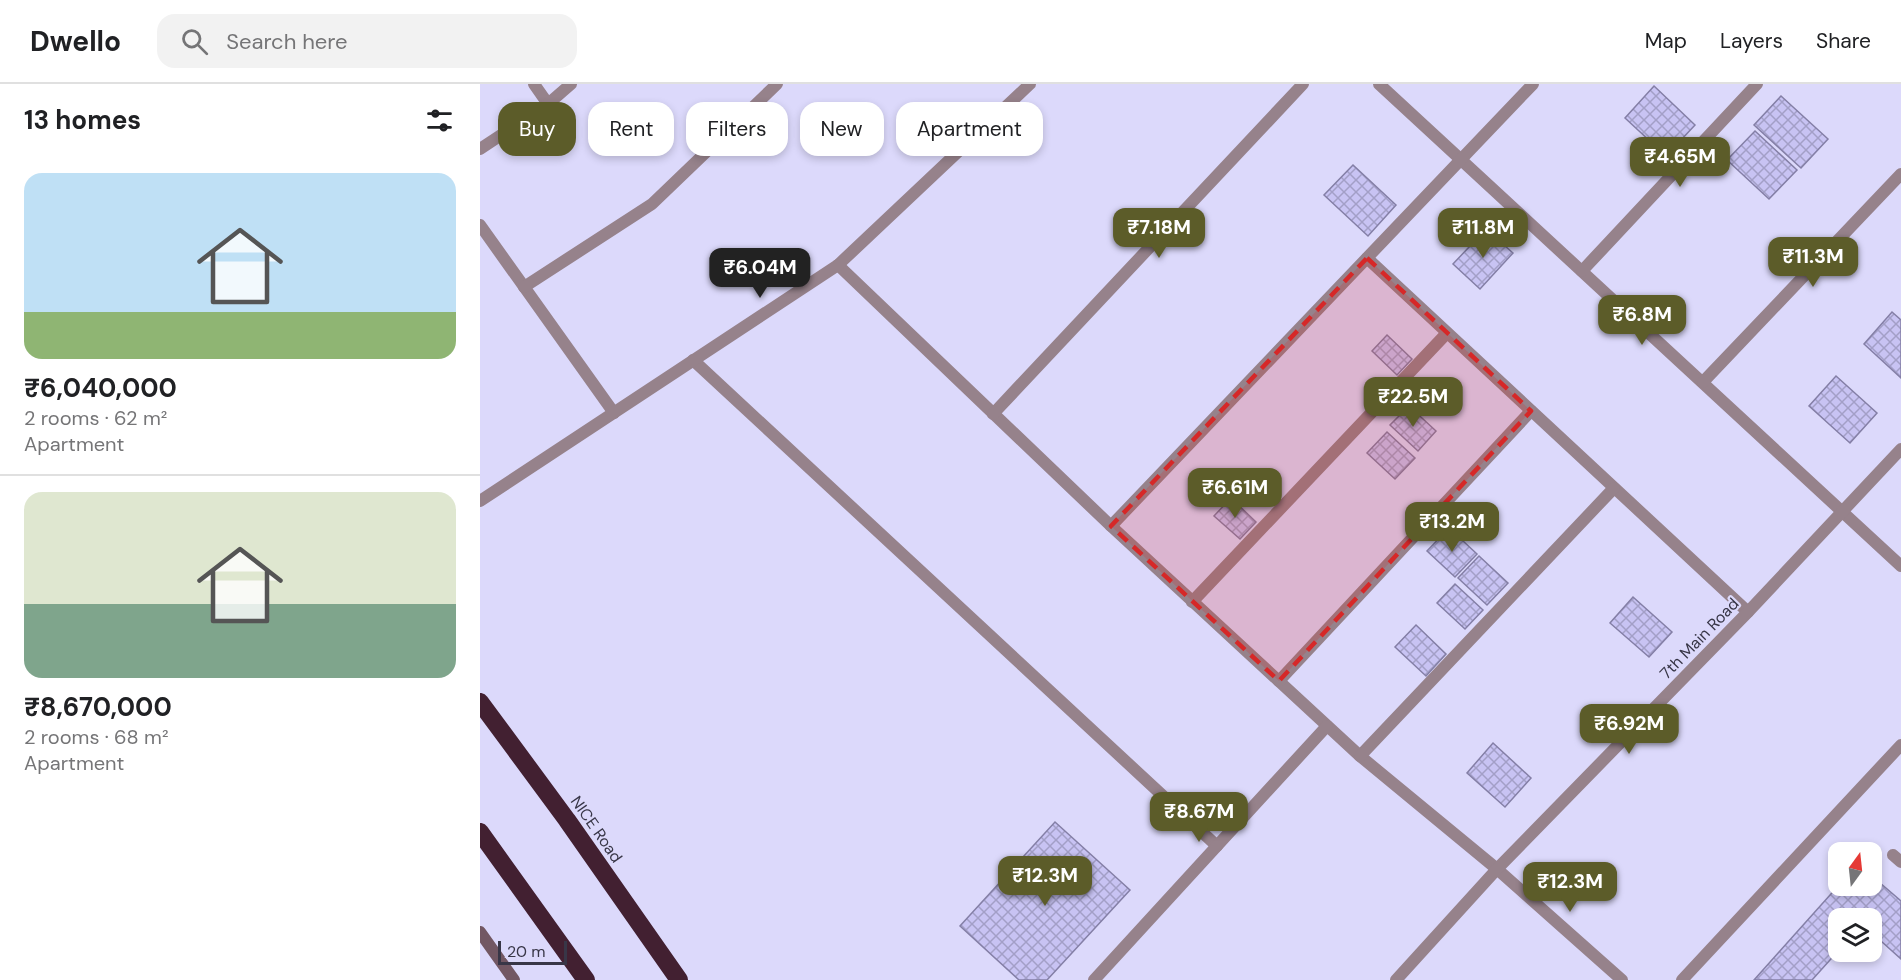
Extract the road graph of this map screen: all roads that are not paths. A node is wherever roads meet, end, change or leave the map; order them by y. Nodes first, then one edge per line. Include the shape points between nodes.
1 (534, 84) edge
2 (571, 84) edge
3 (777, 84) edge
4 (1030, 84) edge
5 (1303, 84) edge
6 (1379, 84) edge
7 (1533, 84) edge
8 (1757, 84) edge
9 (547, 102) edge
10 (550, 102) edge
11 (498, 137) edge
12 (480, 149) edge
13 (1461, 160) junction
14 (1901, 174) edge
15 (480, 225) edge
16 (1367, 258) junction
17 (838, 265) junction
18 (1582, 271) junction
19 (524, 287) junction
20 (1447, 333) junction
21 (693, 360) junction
22 (1703, 382) junction
23 (1531, 411) junction
24 (614, 413) junction
25 (993, 414) junction
26 (1901, 449) edge
27 (1614, 488) junction
28 (480, 501) edge
29 (1842, 512) junction
30 (1111, 526) junction
31 (1901, 566) edge
32 (1192, 602) junction
33 (1748, 612) junction
34 (1279, 681) junction
35 (480, 702) edge
36 (1327, 726) junction
37 (1901, 745) edge
38 (1360, 756) junction
39 (480, 832) edge
40 (1217, 846) junction
41 (1497, 869) junction
42 (480, 932) edge
43 (514, 980) edge
44 (586, 980) edge
45 (680, 980) edge
46 (1094, 980) edge
47 (1396, 980) edge
48 (1622, 980) edge
49 (1682, 980) edge

1 - 9 street
2 - 10 street
3 - 19 street via 652,204
4 - 17 street
5 - 25 street
6 - 13 street
7 - 13 street
8 - 18 street
11 - 12 street
13 - 16 street
13 - 18 street
14 - 22 street
15 - 19 street
16 - 20 street
16 - 30 street
17 - 21 street
17 - 25 street
18 - 22 street
19 - 24 street
20 - 23 street
20 - 32 street
21 - 24 street
21 - 40 street
22 - 29 street
23 - 27 street
23 - 34 street
24 - 28 street
25 - 30 street
26 - 29 street, 7th Main Road
27 - 33 street
27 - 38 street
29 - 31 street
29 - 33 street, 7th Main Road
30 - 32 street
32 - 34 street
33 - 41 street, 7th Main Road
34 - 36 street
35 - 45 highway, NICE Road
36 - 38 street
36 - 40 street
37 - 49 street
38 - 41 street
39 - 44 highway
40 - 46 street
41 - 47 street, 7th Main Road
41 - 48 street
42 - 43 street

